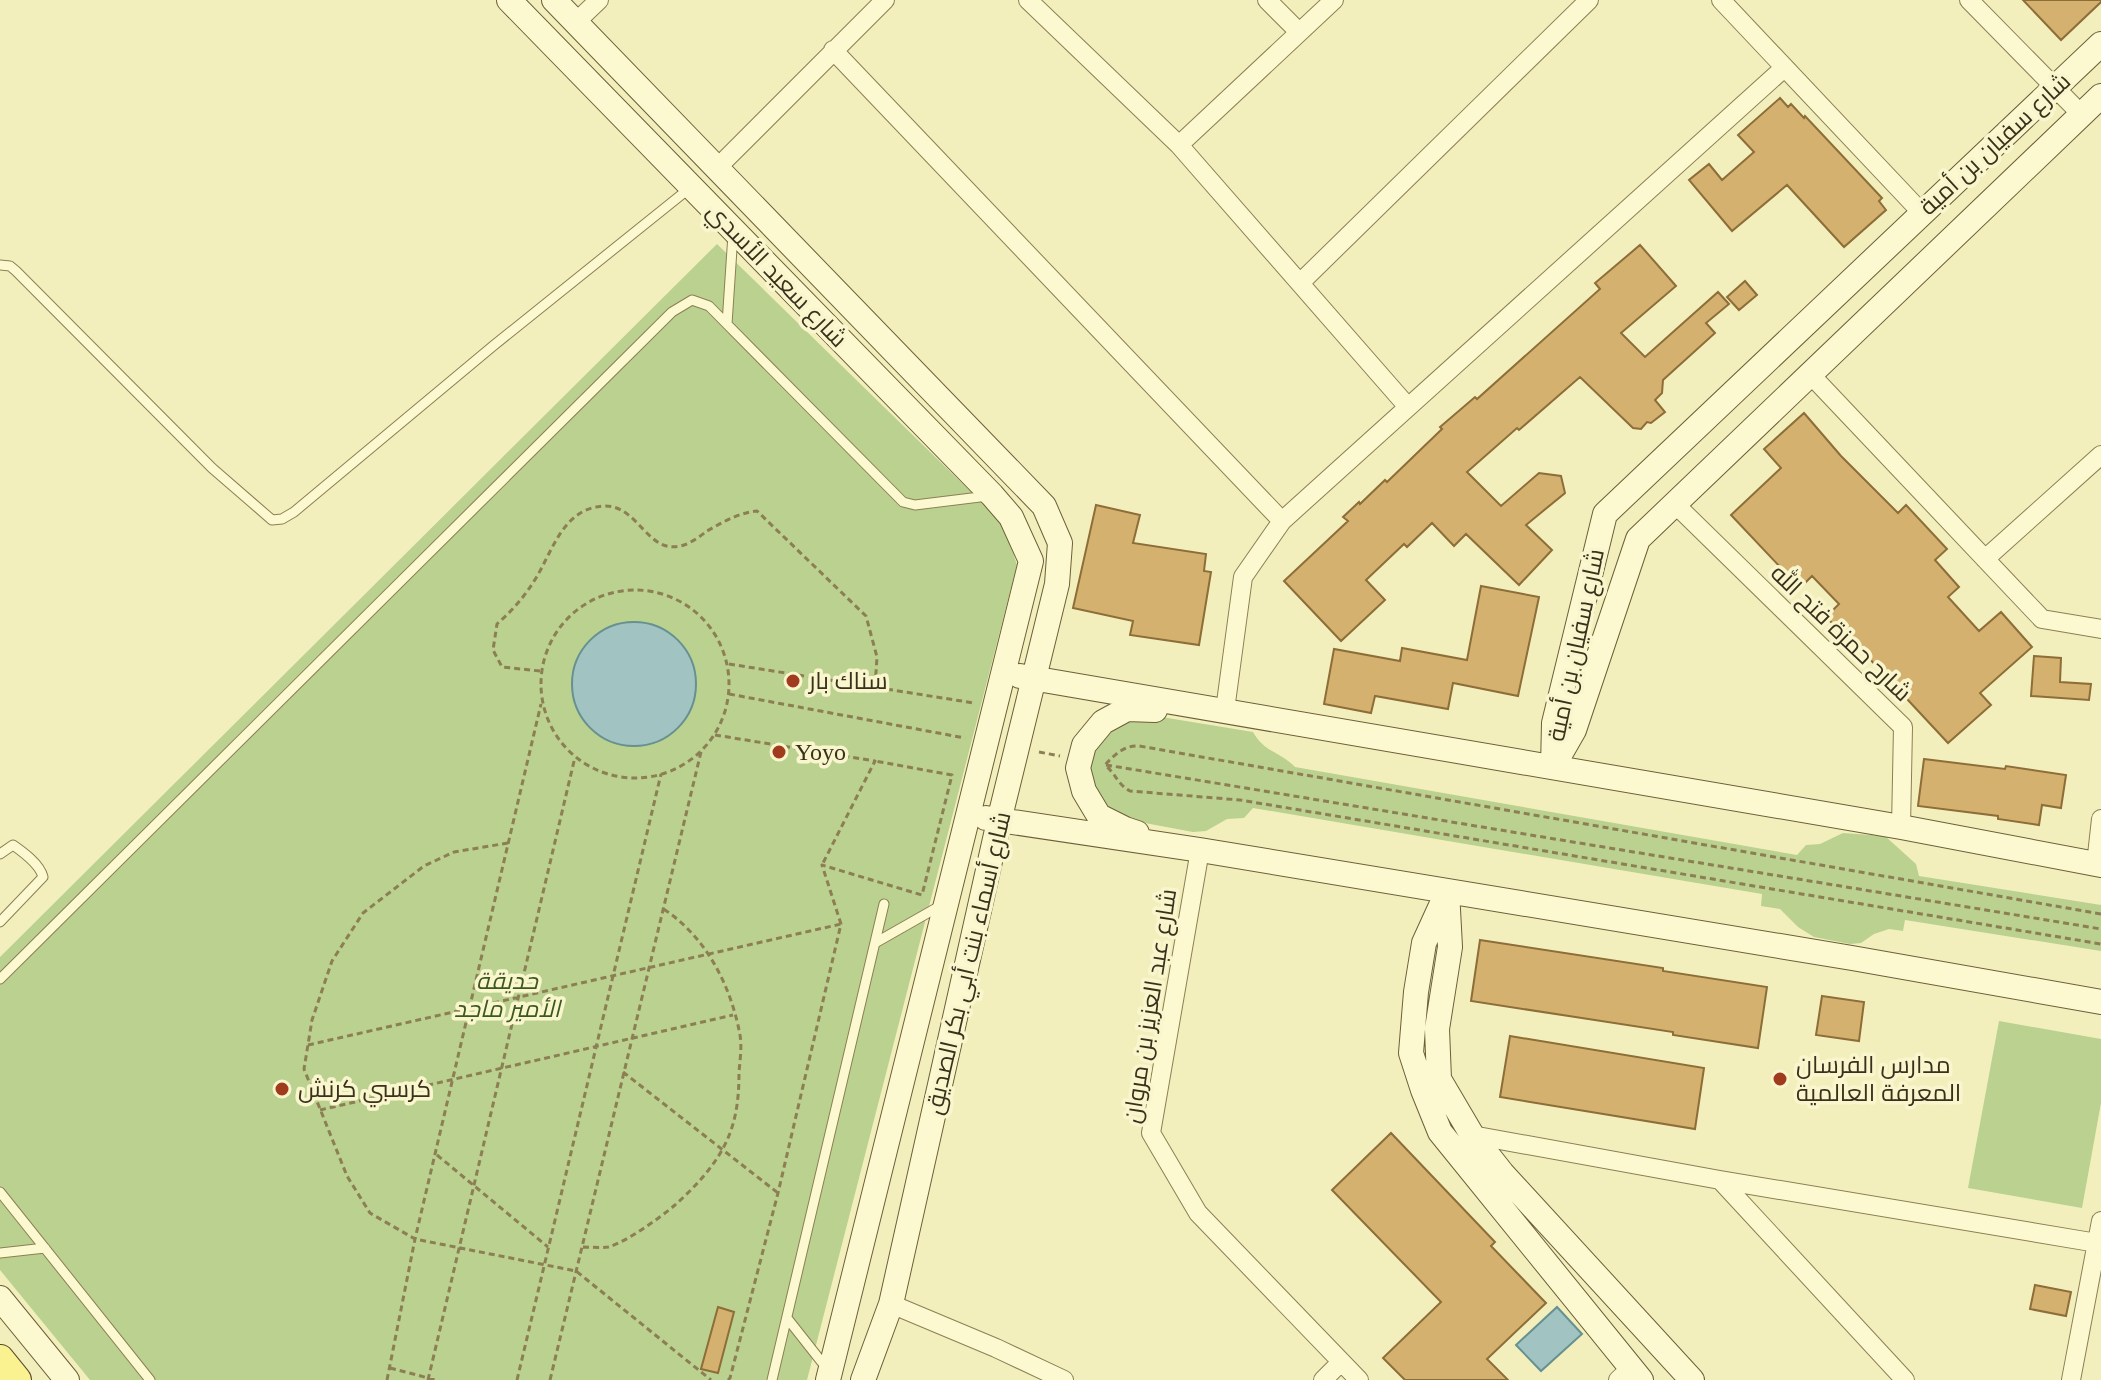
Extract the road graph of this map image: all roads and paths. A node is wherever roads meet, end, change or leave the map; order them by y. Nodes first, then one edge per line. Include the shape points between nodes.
1 (509, 0) edge
2 (554, 0) edge
3 (599, 0) edge
4 (885, 0) edge
5 (1028, 0) edge
6 (1267, 0) edge
7 (1334, 0) edge
8 (1589, 0) edge
9 (1721, 0) edge
10 (1969, 0) edge
11 (575, 23) junction
12 (1299, 32) junction
13 (2101, 44) edge
14 (833, 50) junction
15 (1784, 68) junction
16 (2054, 88) junction
17 (2101, 96) edge
18 (2082, 115) junction
19 (1179, 145) junction
20 (717, 168) junction
21 (691, 187) junction
22 (1922, 213) junction
23 (733, 230) junction
24 (0, 265) edge
25 (1300, 283) junction
26 (727, 324) junction
27 (1810, 374) junction
28 (1408, 407) junction
29 (2101, 455) edge
30 (992, 495) junction
31 (1675, 504) junction
32 (1282, 521) junction
33 (1060, 543) joint
34 (1985, 559) junction
35 (1031, 561) joint
36 (2101, 629) edge
37 (728, 664) junction
38 (540, 671) junction
39 (1004, 672) junction
40 (1035, 679) junction
41 (875, 687) junction
42 (729, 694) junction
43 (541, 704) junction
44 (994, 706) junction
45 (1225, 710) junction
46 (715, 735) junction
47 (986, 742) junction
48 (1018, 748) junction
49 (701, 752) junction
50 (575, 757) junction
51 (1080, 760) junction
52 (875, 761) junction
53 (1105, 765) junction
54 (1553, 767) junction
55 (661, 774) junction
56 (969, 815) junction
57 (2101, 819) edge
58 (999, 821) junction
59 (1901, 827) junction
60 (508, 843) junction
61 (1200, 850) junction
62 (0, 854) edge
63 (2098, 864) edge
64 (822, 865) junction
65 (1447, 891) junction
66 (947, 902) junction
67 (884, 904) dead end
68 (662, 908) junction
69 (2101, 914) edge
70 (0, 922) edge
71 (841, 924) junction
72 (2101, 929) edge
73 (875, 943) junction
74 (2101, 944) edge
75 (708, 954) junction
76 (648, 967) junction
77 (612, 976) junction
78 (0, 979) edge
79 (518, 997) junction
80 (2101, 1002) edge
81 (469, 1008) junction
82 (734, 1015) junction
83 (631, 1038) junction
84 (308, 1045) junction
85 (595, 1047) junction
86 (501, 1068) junction
87 (623, 1072) junction
88 (452, 1080) junction
89 (320, 1110) junction
90 (1472, 1135) junction
91 (721, 1149) junction
92 (435, 1154) junction
93 (1720, 1180) junction
94 (474, 1185) junction
95 (0, 1192) edge
96 (778, 1193) junction
97 (2101, 1221) edge
98 (415, 1239) junction
99 (2097, 1243) junction
100 (459, 1247) junction
101 (548, 1247) junction
102 (582, 1247) junction
103 (45, 1248) junction
104 (0, 1253) edge
105 (544, 1264) junction
106 (576, 1271) junction
107 (0, 1298) edge
108 (891, 1304) junction
109 (787, 1318) junction
110 (0, 1359) edge
111 (1341, 1362) junction
112 (389, 1368) junction
113 (829, 1376) edge
114 (1630, 1376) edge
115 (428, 1379) edge
116 (17, 1380) edge
117 (67, 1380) edge
118 (150, 1380) edge
119 (387, 1380) edge
120 (436, 1380) edge
121 (517, 1380) edge
122 (550, 1380) edge
123 (711, 1380) edge
124 (728, 1380) edge
125 (772, 1380) edge
126 (863, 1380) edge
127 (1064, 1380) edge
128 (1323, 1380) edge
129 (1359, 1380) edge
130 (1692, 1380) edge
131 (1905, 1380) edge
132 (2071, 1380) edge

1 - 21 street, شارع سعيد الأسدي
2 - 11 street, شارع سعيد الأسدي
3 - 11 street
4 - 14 street
5 - 19 street
6 - 12 street
7 - 12 street
8 - 25 street
9 - 15 street
10 - 16 street
11 - 20 street, شارع سعيد الأسدي
12 - 19 street
13 - 16 street, شارع سفيان بن أمية
14 - 20 street
14 - 32 street
15 - 22 street
15 - 28 street
16 - 18 street
16 - 22 street, شارع سفيان بن أمية
17 - 18 street, شارع سفيان بن أمية
18 - 27 street, شارع سفيان بن أمية
19 - 25 street
20 - 33 street, شارع سعيد الأسدي via 1044,506
21 - 23 street, شارع سعيد الأسدي
21 - 24 lane via 282,519 272,520 212,468 16,271
22 - 54 street, شارع سفيان بن أمية via 1605,514 1554,723
23 - 26 lane
23 - 30 street, شارع سعيد الأسدي
25 - 28 street
26 - 30 lane via 903,502
26 - 78 lane via 709,306 692,300 672,312
27 - 31 street, شارع سفيان بن أمية
27 - 34 street
28 - 32 street
29 - 34 street
30 - 35 street, شارع سعيد الأسدي via 1011,517
31 - 54 street, شارع سفيان بن أمية via 1638,539 1574,730
31 - 59 street, شارح حمزة فتح الله via 1903,727
32 - 45 street via 1243,577
33 - 40 street, شارع أسماء بنت أبي بكر الصديق via 1057,584
34 - 36 street via 2042,619
35 - 39 street, شارع أسماء بنت أبي بكر الصديق
37 - 38 path via 715,631 692,607 663,593 630,588 598,596 571,614 551,640
37 - 41 path
37 - 42 path
38 - 41 path via 502,667 493,650 497,624 517,606 567,524 587,509 620,509 649,536 679,547 744,512 757,511 866,616 877,657
38 - 43 path
39 - 40 street
39 - 44 street, شارع أسماء بنت أبي بكر الصديق
40 - 45 street
40 - 48 street, شارع أسماء بنت أبي بكر الصديق
41 - 44 path
42 - 46 path
42 - 47 path
43 - 50 path via 548,724
43 - 60 path
44 - 47 street, شارع أسماء بنت أبي بكر الصديق
45 - 51 street via 1127,709 1103,722 1084,745
45 - 54 street
46 - 49 path
46 - 52 path
47 - 56 street, شارع أسماء بنت أبي بكر الصديق
48 - 51 path
48 - 58 street, شارع أسماء بنت أبي بكر الصديق
49 - 55 path
49 - 68 path
50 - 55 path via 616,776
50 - 79 path
51 - 61 street via 1084,791 1099,816 1125,829
52 - 64 path
52 - 64 path via 952,775 922,895
53 - 69 path via 1131,745 1139,746
53 - 72 path
53 - 74 path via 1130,791 1240,800
54 - 59 street
55 - 77 path
56 - 58 street
56 - 66 street, شارع أسماء بنت أبي بكر الصديق
57 - 63 street
58 - 61 street
58 - 108 street, شارع أسماء بنت أبي بكر الصديق
59 - 63 street
60 - 81 path
60 - 84 path via 454,852 424,866 363,913 332,961
61 - 65 street
61 - 111 street, شارع عبد العزيز بن مروان via 1151,1133 1198,1213
62 - 70 lane via 13,845 43,877
64 - 71 path
65 - 80 street
65 - 90 street via 1450,947 1437,1029 1439,1079
65 - 114 street via 1424,943 1416,992 1411,1053 1423,1090 1440,1132
66 - 73 lane
66 - 113 street, شارع أسماء بنت أبي بكر الصديق
67 - 73 lane
68 - 75 path via 680,919
68 - 76 path
71 - 75 path
71 - 96 path
73 - 109 lane
75 - 76 path
75 - 82 path
76 - 77 path
76 - 83 path
77 - 79 path
77 - 85 path
79 - 81 path
79 - 86 path
81 - 84 path
81 - 88 path
82 - 83 path
82 - 91 path via 740,1038 738,1103
83 - 85 path
83 - 87 path
84 - 89 path via 304,1069
85 - 86 path
85 - 101 path
86 - 88 path
86 - 94 path
87 - 91 path
87 - 102 path
88 - 89 path
88 - 92 path
89 - 98 path via 347,1176 370,1213
90 - 93 street
90 - 130 street
91 - 96 path
91 - 102 path via 699,1182 662,1217 608,1247
92 - 94 path
92 - 98 path
93 - 99 street
93 - 131 street
94 - 100 path
94 - 101 path
95 - 103 lane
96 - 124 path
97 - 99 street
98 - 100 path
98 - 112 path
99 - 132 street
100 - 105 path
100 - 115 path
101 - 105 path
102 - 106 path
103 - 104 lane
103 - 118 lane
105 - 106 path
105 - 121 path
106 - 122 path
106 - 123 path
107 - 117 street
108 - 126 street, شارع أسماء بنت أبي بكر الصديق
108 - 127 street
109 - 113 lane
109 - 125 lane
110 - 116 main road
111 - 128 street
111 - 129 street, شارع عبد العزيز بن مروان
112 - 115 path
112 - 119 path
115 - 120 path

